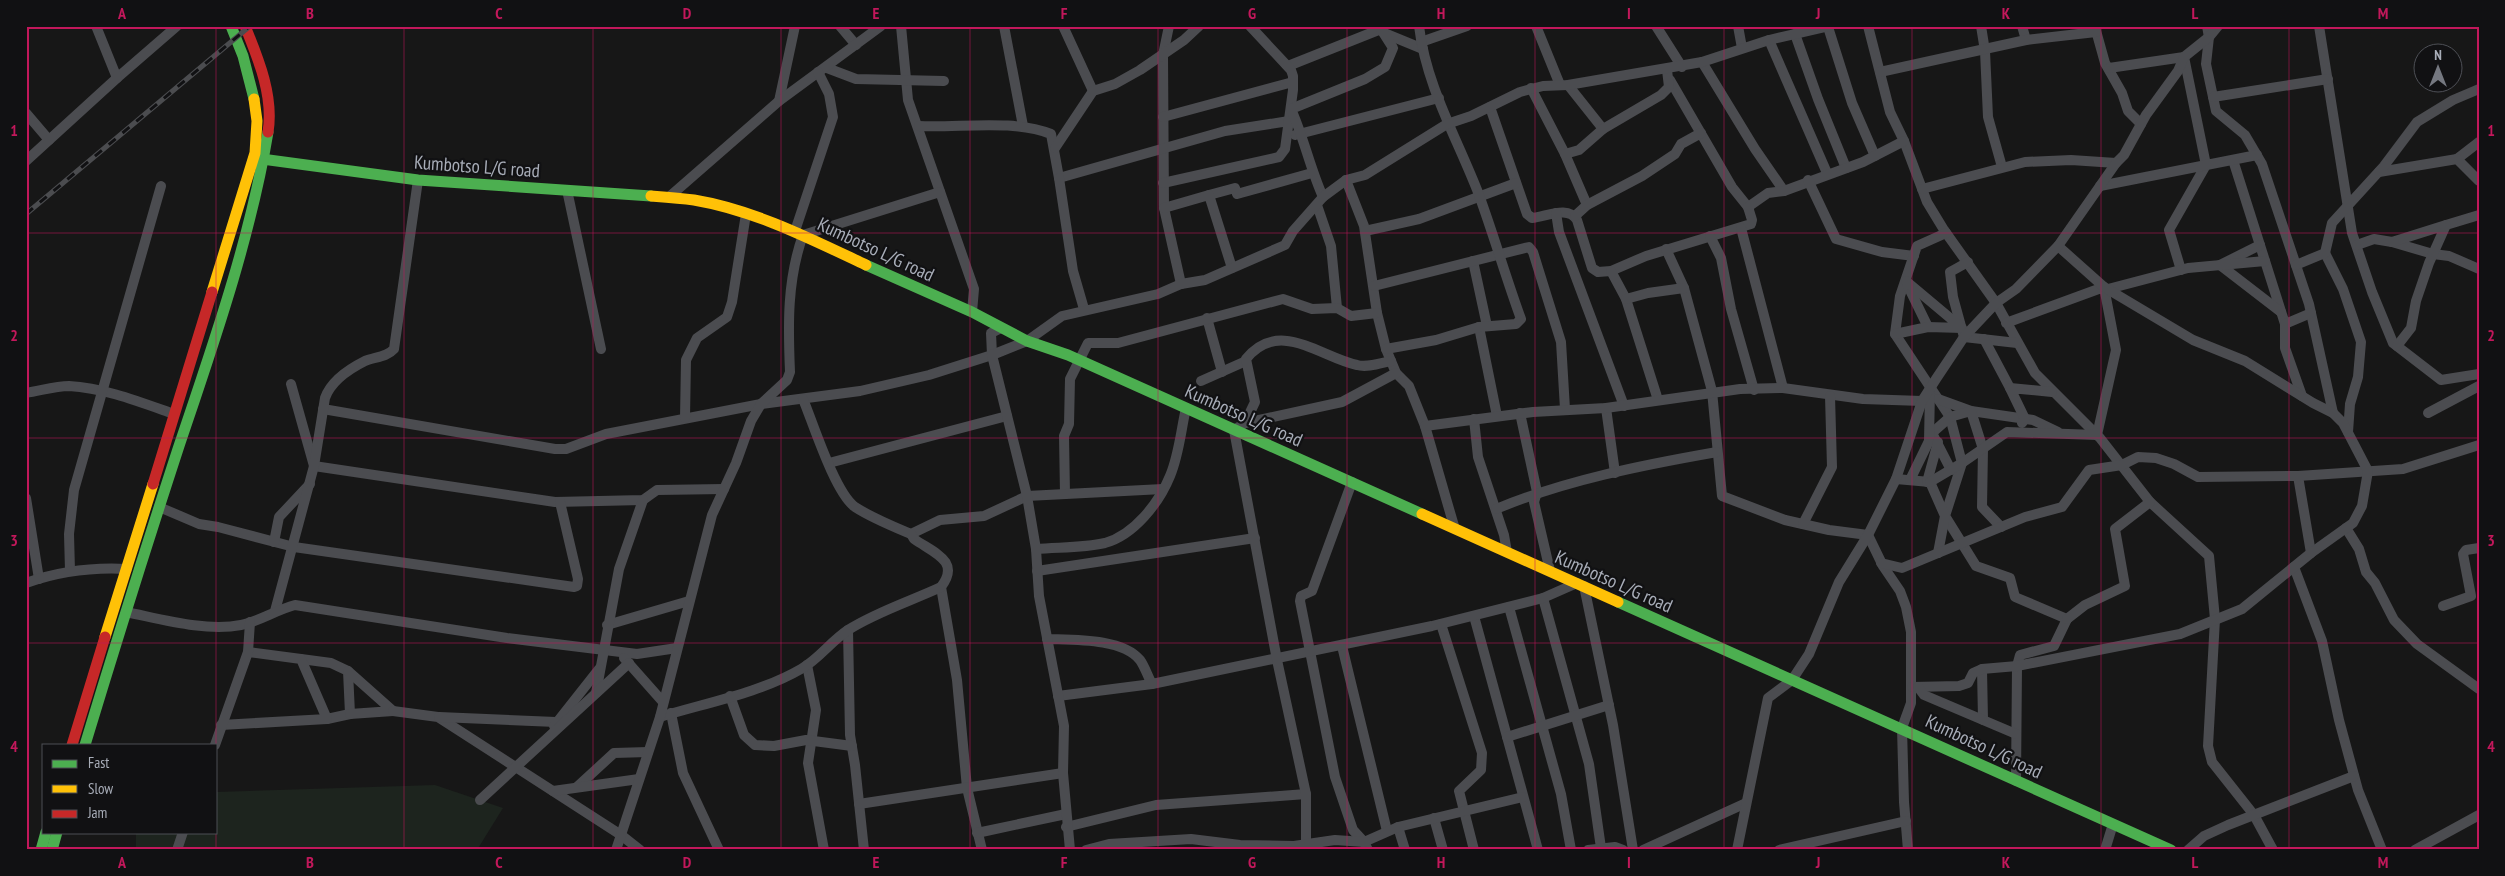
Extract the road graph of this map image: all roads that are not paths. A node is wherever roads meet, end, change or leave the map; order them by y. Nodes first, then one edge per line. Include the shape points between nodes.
1 (96, 26) edge
2 (177, 26) edge
3 (231, 26) edge
4 (245, 26) edge
5 (795, 26) edge
6 (840, 26) edge
7 (881, 26) edge
8 (901, 26) edge
9 (1004, 26) edge
10 (1063, 26) edge
11 (1170, 26) edge
12 (1199, 26) edge
13 (1250, 26) edge
14 (1419, 26) edge
15 (1467, 26) edge
16 (1536, 26) edge
17 (1656, 26) edge
18 (1738, 26) edge
19 (1829, 26) edge
20 (1868, 26) edge
21 (1981, 26) edge
22 (2022, 26) edge
23 (2218, 26) edge
24 (2320, 26) edge
25 (2095, 29) edge
26 (1381, 30) edge
27 (2208, 32) edge
28 (1795, 34) junction
29 (1769, 40) junction
30 (2026, 40) junction
31 (856, 45) junction
32 (1422, 45) junction
33 (1742, 48) junction
34 (1985, 51) junction
35 (1163, 54) junction
36 (2184, 57) junction
37 (1702, 62) junction
38 (1288, 66) junction
39 (1682, 67) junction
40 (2109, 68) junction
41 (822, 70) junction
42 (1880, 72) junction
43 (1669, 75) junction
44 (117, 78) junction
45 (2328, 79) junction
46 (905, 80) junction
47 (944, 81) dead end
48 (1293, 82) junction
49 (1564, 85) junction
50 (1531, 88) junction
51 (2479, 88) edge
52 (1093, 91) junction
53 (2213, 97) junction
54 (1439, 98) junction
55 (779, 101) junction
56 (1490, 107) junction
57 (1290, 109) junction
58 (26, 113) edge
59 (1163, 117) junction
60 (1289, 121) junction
61 (1447, 124) junction
62 (2141, 124) junction
63 (919, 126) junction
64 (1024, 126) junction
65 (1603, 130) junction
66 (1302, 133) junction
67 (1701, 133) junction
68 (1287, 137) junction
69 (49, 140) junction
70 (1904, 141) junction
71 (2479, 142) edge
72 (1055, 148) junction
73 (1163, 149) junction
74 (1564, 154) junction
75 (2257, 155) junction
76 (1875, 156) junction
77 (2457, 159) junction
78 (259, 160) junction
79 (2233, 160) junction
80 (26, 161) edge
81 (2116, 163) junction
82 (2206, 165) junction
83 (2002, 167) junction
84 (1846, 168) junction
85 (1312, 172) junction
86 (2379, 172) junction
87 (1827, 173) junction
88 (1059, 178) junction
89 (418, 180) junction
90 (1346, 180) junction
91 (1808, 180) junction
92 (2479, 181) edge
93 (1163, 183) junction
94 (1516, 183) junction
95 (161, 186) dead end
96 (2100, 186) junction
97 (1922, 189) junction
98 (567, 190) junction
99 (1784, 190) junction
100 (940, 192) junction
101 (1208, 196) junction
102 (1479, 196) junction
103 (669, 197) junction
104 (1320, 201) junction
105 (2348, 204) junction
106 (1587, 205) junction
107 (1748, 207) junction
108 (1164, 208) junction
109 (1556, 213) junction
110 (746, 214) junction
111 (2479, 215) edge
112 (1575, 216) junction
113 (2446, 225) junction
114 (1740, 228) junction
115 (1365, 231) junction
116 (799, 233) junction
117 (1946, 233) junction
118 (1710, 236) junction
119 (2392, 242) junction
120 (2058, 246) junction
121 (2260, 246) junction
122 (2357, 246) junction
123 (1666, 249) junction
124 (2325, 253) junction
125 (2433, 254) junction
126 (1499, 255) junction
127 (1914, 256) junction
128 (2265, 261) junction
129 (1473, 262) junction
130 (1968, 262) junction
131 (2220, 265) junction
132 (2296, 265) junction
133 (1232, 268) junction
134 (2479, 269) edge
135 (2181, 270) junction
136 (1611, 271) junction
137 (1906, 281) junction
138 (1181, 284) junction
139 (1374, 286) junction
140 (1684, 288) junction
141 (2106, 288) junction
142 (1626, 299) junction
143 (1996, 303) junction
144 (1337, 308) junction
145 (1084, 309) junction
146 (972, 312) junction
147 (2281, 312) junction
148 (1377, 313) junction
149 (2311, 313) junction
150 (1208, 318) junction
151 (2006, 322) junction
152 (2285, 324) junction
153 (1484, 326) junction
154 (1001, 328) junction
155 (1928, 328) junction
156 (1963, 332) junction
157 (1895, 334) junction
158 (1984, 339) junction
159 (1028, 341) junction
160 (2017, 343) junction
161 (2397, 346) junction
162 (602, 349) dead end
163 (1386, 349) junction
164 (992, 355) junction
165 (1079, 359) junction
166 (1246, 361) junction
167 (1391, 362) junction
168 (1222, 372) junction
169 (1396, 373) junction
170 (2479, 374) edge
171 (1201, 381) dead end
172 (291, 384) dead end
173 (2479, 386) edge
174 (1782, 388) junction
175 (2010, 388) junction
176 (1930, 389) junction
177 (1754, 390) junction
178 (1712, 391) junction
179 (104, 392) junction
180 (2052, 392) junction
181 (26, 393) edge
182 (1830, 396) junction
183 (2302, 396) junction
184 (803, 398) junction
185 (1937, 398) junction
186 (1658, 400) junction
187 (1922, 401) junction
188 (761, 404) junction
189 (1624, 406) junction
190 (323, 408) junction
191 (1186, 408) junction
192 (1606, 408) junction
193 (1565, 409) junction
194 (1971, 412) junction
195 (2333, 413) junction
196 (174, 414) junction
197 (1520, 414) junction
198 (2428, 414) dead end
199 (1007, 416) junction
200 (1497, 416) junction
201 (1950, 416) junction
202 (685, 418) junction
203 (1474, 419) junction
204 (2025, 419) junction
205 (1244, 423) junction
206 (1424, 426) junction
207 (1234, 430) junction
208 (2016, 432) junction
209 (2348, 432) junction
210 (1933, 434) junction
211 (2063, 434) junction
212 (2097, 435) junction
213 (2479, 445) edge
214 (1983, 449) junction
215 (1717, 452) junction
216 (829, 463) junction
217 (1962, 463) junction
218 (2122, 464) junction
219 (314, 466) junction
220 (1951, 470) junction
221 (2368, 471) junction
222 (1615, 473) junction
223 (2298, 476) junction
224 (1896, 479) junction
225 (1910, 480) junction
226 (1352, 482) junction
227 (1928, 482) junction
228 (310, 484) junction
229 (724, 489) junction
230 (1163, 490) junction
231 (1537, 492) junction
232 (1065, 494) junction
233 (1027, 496) junction
234 (26, 498) edge
235 (643, 500) junction
236 (560, 502) junction
237 (2150, 502) junction
238 (159, 507) junction
239 (1496, 509) junction
240 (1945, 516) junction
241 (1803, 524) junction
242 (1454, 526) junction
243 (2001, 527) junction
244 (2346, 528) junction
245 (911, 534) junction
246 (1868, 535) junction
247 (1255, 538) junction
248 (274, 542) junction
249 (1963, 542) junction
250 (294, 547) junction
251 (2479, 548) edge
252 (1036, 549) junction
253 (1507, 552) junction
254 (1938, 553) junction
255 (2311, 553) junction
256 (1881, 563) junction
257 (2294, 567) junction
258 (126, 569) junction
259 (70, 571) junction
260 (1037, 571) junction
261 (1550, 571) junction
262 (39, 579) junction
263 (26, 583) edge
264 (1580, 584) junction
265 (2474, 585) edge
266 (941, 587) junction
267 (1543, 598) junction
268 (689, 601) junction
269 (2443, 606) dead end
270 (1509, 607) junction
271 (275, 611) junction
272 (126, 612) junction
273 (1474, 616) junction
274 (2066, 619) junction
275 (2215, 619) junction
276 (250, 622) junction
277 (608, 624) junction
278 (1441, 624) junction
279 (848, 630) junction
280 (1047, 639) junction
281 (1342, 646) junction
282 (677, 648) junction
283 (604, 650) junction
284 (248, 652) junction
285 (619, 652) junction
286 (1309, 653) junction
287 (301, 659) junction
288 (1277, 660) junction
289 (629, 663) junction
290 (808, 665) junction
291 (601, 666) junction
292 (2017, 666) junction
293 (1982, 669) junction
294 (348, 671) junction
295 (1792, 680) junction
296 (1152, 684) junction
297 (1915, 687) junction
298 (2479, 688) edge
299 (596, 693) junction
300 (730, 696) junction
301 (1058, 696) junction
302 (663, 702) junction
303 (1609, 705) junction
304 (393, 711) junction
305 (350, 714) junction
306 (671, 714) junction
307 (1576, 714) junction
308 (438, 716) junction
309 (660, 717) junction
310 (327, 719) junction
311 (1983, 720) junction
312 (556, 722) junction
313 (221, 725) junction
314 (1542, 725) junction
315 (1902, 728) junction
316 (2016, 734) junction
317 (1507, 737) junction
318 (812, 740) junction
319 (72, 744) edge
320 (85, 744) edge
321 (215, 744) edge
322 (852, 746) junction
323 (534, 751) junction
324 (648, 752) junction
325 (516, 767) junction
326 (1063, 773) junction
327 (2354, 776) junction
328 (640, 779) junction
329 (2016, 781) junction
330 (576, 788) junction
331 (967, 788) junction
332 (553, 791) junction
333 (1306, 794) junction
334 (1523, 798) junction
335 (480, 800) dead end
336 (1746, 803) junction
337 (858, 804) junction
338 (1464, 811) junction
339 (1066, 814) junction
340 (2479, 814) edge
341 (2254, 815) junction
342 (1434, 818) junction
343 (1906, 822) junction
344 (2113, 824) junction
345 (1066, 827) junction
346 (1398, 827) junction
347 (1387, 832) junction
348 (977, 833) junction
349 (45, 834) edge
350 (56, 834) edge
351 (182, 834) edge
352 (621, 835) junction
353 (1306, 844) junction
354 (1366, 846) edge
355 (1230, 847) edge
356 (1600, 848) junction
357 (41, 850) edge
358 (52, 850) edge
359 (177, 850) edge
360 (616, 850) edge
361 (640, 850) edge
362 (718, 850) edge
363 (824, 850) edge
364 (864, 850) edge
365 (982, 850) edge
366 (1070, 850) edge
367 (1086, 850) edge
368 (1405, 850) edge
369 (1443, 850) edge
370 (1474, 850) edge
371 (1538, 850) edge
372 (1571, 850) edge
373 (1588, 850) edge
374 (1624, 850) edge
375 (1633, 850) edge
376 (1643, 850) edge
377 (1737, 850) edge
378 (1779, 850) edge
379 (1908, 850) edge
380 (2105, 850) edge
381 (2171, 850) edge
382 (2188, 850) edge
383 (2273, 850) edge
384 (2382, 850) edge
385 (2415, 850) edge

1 - 44 street
2 - 44 street
3 - 78 main road via 249,72
4 - 78 main road via 262,67 268,104 269,128
5 - 55 street
6 - 31 street
7 - 31 street
8 - 46 street
9 - 64 street
10 - 52 street
11 - 35 street
12 - 35 street
13 - 38 street
14 - 32 street
15 - 32 street
16 - 49 street
17 - 39 street
18 - 33 street
19 - 28 street
19 - 76 street via 1852,104
20 - 42 street
21 - 34 street
22 - 30 street
23 - 27 street
24 - 45 street
25 - 30 street
25 - 40 street
26 - 32 street
26 - 38 street
26 - 57 street via 1393,48 1385,67 1365,79
27 - 36 street
27 - 53 street via 2206,64
28 - 29 street
28 - 84 street
29 - 33 street
29 - 87 street
30 - 34 street
31 - 41 street
32 - 54 street
33 - 37 street
34 - 42 street
34 - 83 street via 1988,117
35 - 52 street via 1115,84
35 - 59 street
36 - 40 street
36 - 62 street via 2178,71
36 - 82 street
37 - 39 street
37 - 99 street
38 - 48 street
39 - 43 street
40 - 62 street via 2128,111
41 - 46 street via 856,79
41 - 55 street
41 - 116 street via 833,117
42 - 70 street via 1890,112
43 - 49 street
43 - 65 street via 1669,87 1661,96
43 - 67 street
44 - 69 street
45 - 53 street
45 - 105 street
46 - 47 street
46 - 63 street via 908,100
48 - 57 street
48 - 59 street
49 - 50 street
49 - 65 street
50 - 56 street
50 - 74 street
51 - 86 street via 2416,122
52 - 72 street
53 - 75 street via 2216,111 2245,135
54 - 61 street
54 - 66 street
55 - 103 street
56 - 61 street
56 - 94 street
57 - 60 street
57 - 66 street
58 - 69 street
59 - 73 street
60 - 68 street
60 - 73 street via 1225,131
61 - 90 street via 1365,175
61 - 102 street
62 - 81 street
63 - 64 street
63 - 100 street
64 - 72 street via 1051,134
65 - 74 street via 1579,150
66 - 68 street
66 - 85 street
67 - 106 street via 1681,144 1675,154 1642,176
67 - 107 street via 1732,187
68 - 93 street via 1279,157
69 - 80 street
70 - 76 street
70 - 97 street
71 - 77 street
72 - 88 street
73 - 88 street
73 - 93 street
74 - 106 street
75 - 79 street
75 - 132 street
76 - 84 street
77 - 86 street
77 - 92 street
78 - 89 main road, Kumbotso L/G road
78 - 196 main road
78 - 238 main road via 212,350
79 - 82 street
79 - 121 street
81 - 83 street via 2042,161
81 - 96 street
82 - 96 street
82 - 135 street via 2168,230
83 - 97 street
84 - 87 street
85 - 101 street via 1237,194 1235,188
85 - 104 street
86 - 105 street
87 - 91 street
88 - 145 street via 1071,262
89 - 98 main road, Kumbotso L/G road
89 - 190 street via 394,349 366,361 335,381 328,388
90 - 104 street
90 - 115 street
91 - 99 street
91 - 127 street via 1836,239 1882,252
93 - 108 street
94 - 102 street
94 - 109 street via 1529,216
95 - 179 street
96 - 120 street
97 - 117 street via 1932,213
98 - 103 main road, Kumbotso L/G road
98 - 162 street
99 - 107 street via 1768,194
100 - 116 street
100 - 146 street via 974,289
101 - 108 street
101 - 133 street
102 - 115 street via 1419,219
102 - 126 street
103 - 110 main road, Kumbotso L/G road
104 - 133 street via 1285,245
104 - 144 street via 1331,246
105 - 122 street
105 - 124 street via 2332,223
106 - 112 street
107 - 114 street via 1752,223
108 - 138 street
109 - 112 street
109 - 189 street via 1560,232
110 - 116 main road, Kumbotso L/G road
110 - 202 street via 732,302 726,317 697,338 686,360
111 - 113 street
112 - 136 street via 1592,268 1598,272
113 - 119 street
113 - 125 street
114 - 118 street
114 - 174 street
115 - 139 street
116 - 146 main road, Kumbotso L/G road
116 - 188 street via 788,312 790,372 782,386
117 - 127 street via 1917,246
117 - 130 street
118 - 123 street
118 - 177 street via 1721,258
119 - 122 street via 2374,239
119 - 125 street
120 - 141 street
120 - 143 street via 2016,289
121 - 128 street
121 - 131 street
122 - 161 street via 2372,292
123 - 136 street
123 - 140 street
124 - 132 street
124 - 209 street via 2343,289 2361,342
125 - 134 street via 2449,256
125 - 161 street via 2416,301 2411,328
126 - 129 street
126 - 153 street via 1521,319 1516,324
126 - 193 street via 1529,247 1533,252 1561,342
127 - 137 street
128 - 131 street
128 - 147 street
129 - 139 street
129 - 153 street
130 - 143 street
130 - 156 street via 1950,272
131 - 135 street
131 - 147 street
132 - 149 street
133 - 138 street via 1205,280
135 - 141 street
136 - 142 street
137 - 155 street
137 - 156 street
137 - 157 street via 1900,296
138 - 145 street via 1158,294
139 - 148 street
140 - 142 street
140 - 178 street
141 - 151 street
141 - 183 street via 2194,340 2245,361
141 - 212 street via 2116,350
142 - 186 street
143 - 151 street
143 - 156 street
144 - 148 street via 1351,316
144 - 150 street via 1312,309 1283,299
145 - 159 street via 1062,316
146 - 154 main road, Kumbotso L/G road
147 - 152 street
148 - 163 street
149 - 152 street
149 - 195 street
150 - 165 street via 1118,343 1088,343
150 - 168 street
151 - 160 street
152 - 183 street via 2285,348
153 - 163 street via 1436,340
153 - 200 street
154 - 159 main road, Kumbotso L/G road
154 - 164 street via 991,333
155 - 156 street
155 - 157 street
156 - 158 street
156 - 176 street
157 - 176 street
158 - 160 street
158 - 175 street
159 - 164 street
159 - 165 main road, Kumbotso L/G road
160 - 180 street via 2035,373
161 - 170 street via 2441,380
163 - 167 street
164 - 184 street via 860,391
164 - 199 street
165 - 191 main road, Kumbotso L/G road
165 - 232 street via 1070,379 1069,424 1064,436
166 - 167 street via 1254,349 1288,340 1360,366
166 - 168 street
166 - 205 street via 1255,402
167 - 169 street
168 - 171 street
169 - 205 street via 1342,402
169 - 206 street via 1409,386
172 - 219 street
173 - 198 street
174 - 177 street
174 - 182 street
175 - 180 street
175 - 204 street
176 - 185 street
176 - 187 street
176 - 210 street
177 - 178 street
178 - 186 street
178 - 215 street
179 - 181 street via 67,386
179 - 196 street
179 - 259 street via 74,490 69,534
180 - 212 street
182 - 187 street
182 - 241 street via 1832,466
183 - 195 street
184 - 188 street
184 - 216 street
185 - 194 street
185 - 201 street
186 - 189 street
187 - 224 street
188 - 202 street
188 - 229 street
189 - 192 street
190 - 202 street via 555,449 566,449 606,434
190 - 219 street
191 - 207 main road, Kumbotso L/G road
191 - 230 street via 1171,475
192 - 193 street
192 - 222 street
193 - 197 street
194 - 201 street
194 - 204 street
194 - 214 street
195 - 209 street
196 - 258 main road
197 - 200 street
197 - 231 street
199 - 216 street
199 - 233 street
200 - 203 street
201 - 210 street
201 - 217 street
203 - 206 street
203 - 239 street via 1478,457
204 - 208 street
204 - 211 street
205 - 207 street
206 - 242 street
207 - 226 main road, Kumbotso L/G road
207 - 247 street
208 - 211 street
208 - 214 street via 2008,432
209 - 221 street
210 - 220 street
210 - 225 street
210 - 227 street
211 - 212 street
212 - 218 street
213 - 221 street via 2403,469
214 - 217 street
214 - 243 street via 1982,507
215 - 222 street
215 - 241 street via 1722,496
216 - 245 street via 846,498 854,506
217 - 220 street
217 - 240 street
218 - 223 street via 2138,457 2156,458 2198,477
218 - 237 street
218 - 243 street via 2089,470 2062,507
219 - 228 street
219 - 236 street
220 - 227 street
221 - 223 street
221 - 244 street via 2362,506 2353,523
222 - 231 street
223 - 255 street
224 - 225 street
224 - 246 street
225 - 227 street
226 - 242 main road, Kumbotso L/G road
226 - 286 street via 1312,590 1301,596
227 - 240 street
228 - 248 street via 279,516
228 - 250 street
229 - 235 street via 657,490
229 - 268 street via 712,515
230 - 232 street
230 - 252 street via 1134,527 1120,538 1104,543
231 - 239 street
231 - 261 street via 1534,502
232 - 233 street
233 - 245 street via 984,516 940,520
233 - 252 street
234 - 262 street
235 - 236 street
235 - 277 street via 618,569
236 - 250 street via 578,579 574,587
237 - 274 street via 2115,529 2125,586 2085,605
237 - 275 street via 2209,556
238 - 248 street via 199,524
238 - 272 main road
239 - 253 street
240 - 249 street
240 - 254 street
241 - 246 street
242 - 253 main road, Kumbotso L/G road
243 - 249 street
244 - 255 street
244 - 298 street via 2359,549 2366,572 2394,620 2417,644
245 - 266 street via 949,565 948,578
246 - 256 street
246 - 295 street via 1839,582 1809,654
247 - 260 street
247 - 288 street
248 - 250 street
249 - 254 street
249 - 274 street via 1976,566 2010,578 2015,598
250 - 271 street
251 - 265 street via 2466,550 2463,554
252 - 260 street
253 - 261 main road, Kumbotso L/G road
254 - 256 street via 1902,568
255 - 257 street
256 - 297 street via 1900,591 1906,607
257 - 275 street via 2242,609
257 - 327 street via 2322,641
258 - 259 street
258 - 319 main road
259 - 262 street
260 - 280 street
261 - 264 main road, Kumbotso L/G road
262 - 263 street
264 - 267 street
264 - 295 main road, Kumbotso L/G road
264 - 303 street
265 - 269 street via 2470,597
266 - 279 street
266 - 331 street via 957,680
267 - 270 street
267 - 307 street
268 - 277 street
268 - 282 street
270 - 273 street
270 - 314 street
271 - 276 street
271 - 283 street via 295,606 317,608
272 - 276 street via 195,626 238,626
272 - 320 main road
273 - 278 street
273 - 317 street
274 - 292 street via 2054,646 2020,655
275 - 292 street via 2180,634
275 - 341 street via 2208,746 2212,762
276 - 284 street
277 - 283 street
278 - 281 street
278 - 338 street via 1482,753 1481,770 1460,788
279 - 290 street via 827,645
279 - 322 street
280 - 296 street via 1112,645 1139,660
280 - 301 street
281 - 286 street
281 - 347 street
282 - 285 street via 637,654
282 - 302 street
283 - 285 street
283 - 291 street
284 - 287 street
284 - 313 street
285 - 289 street
286 - 288 street
286 - 354 street via 1335,777 1352,830
287 - 294 street via 331,664
287 - 310 street
288 - 296 street
288 - 333 street
289 - 299 street
289 - 302 street
290 - 300 street
290 - 318 street via 816,710
291 - 299 street
291 - 312 street
292 - 293 street
292 - 316 street
293 - 297 street via 1974,673 1968,683 1959,686
293 - 311 street
294 - 304 street
294 - 305 street
295 - 315 main road, Kumbotso L/G road
295 - 336 street via 1768,698
296 - 301 street
297 - 311 street via 1924,695
297 - 315 street
299 - 323 street
300 - 306 street
300 - 318 street via 744,735 755,745 774,746
301 - 326 street via 1064,726
302 - 309 street
303 - 307 street
303 - 375 street
304 - 305 street
304 - 308 street
305 - 310 street
306 - 309 street
306 - 362 street via 683,774
307 - 314 street
307 - 356 street via 1589,764
308 - 312 street
308 - 325 street
309 - 324 street
310 - 313 street
311 - 316 street
312 - 323 street
313 - 321 street
314 - 317 street
314 - 372 street via 1561,794
315 - 329 main road, Kumbotso L/G road
315 - 343 street
316 - 329 street
317 - 334 street
318 - 322 street
318 - 363 street via 808,763
322 - 337 street
323 - 325 street
324 - 328 street
324 - 330 street via 614,753
325 - 332 street
325 - 335 street
326 - 331 street
326 - 339 street
327 - 341 street
327 - 384 street
328 - 330 street
328 - 352 street
329 - 344 main road, Kumbotso L/G road
330 - 332 street
331 - 337 street
331 - 348 street
332 - 352 street
333 - 345 street via 1156,805
333 - 353 street
334 - 338 street
334 - 371 street
336 - 376 street
336 - 377 street
337 - 364 street
338 - 342 street
338 - 370 street
339 - 345 street
339 - 348 street
340 - 385 street
341 - 382 street via 2204,836
341 - 383 street
342 - 346 street
342 - 369 street
343 - 378 street
343 - 379 street
344 - 380 street
344 - 381 main road, Kumbotso L/G road
345 - 366 street
346 - 347 street
346 - 368 street
347 - 354 street
348 - 365 street
349 - 357 main road
350 - 358 main road
351 - 359 street
352 - 360 street
352 - 361 street
353 - 354 street via 1335,840
353 - 355 street
355 - 367 street via 1191,839 1109,844
356 - 373 street
356 - 374 street

